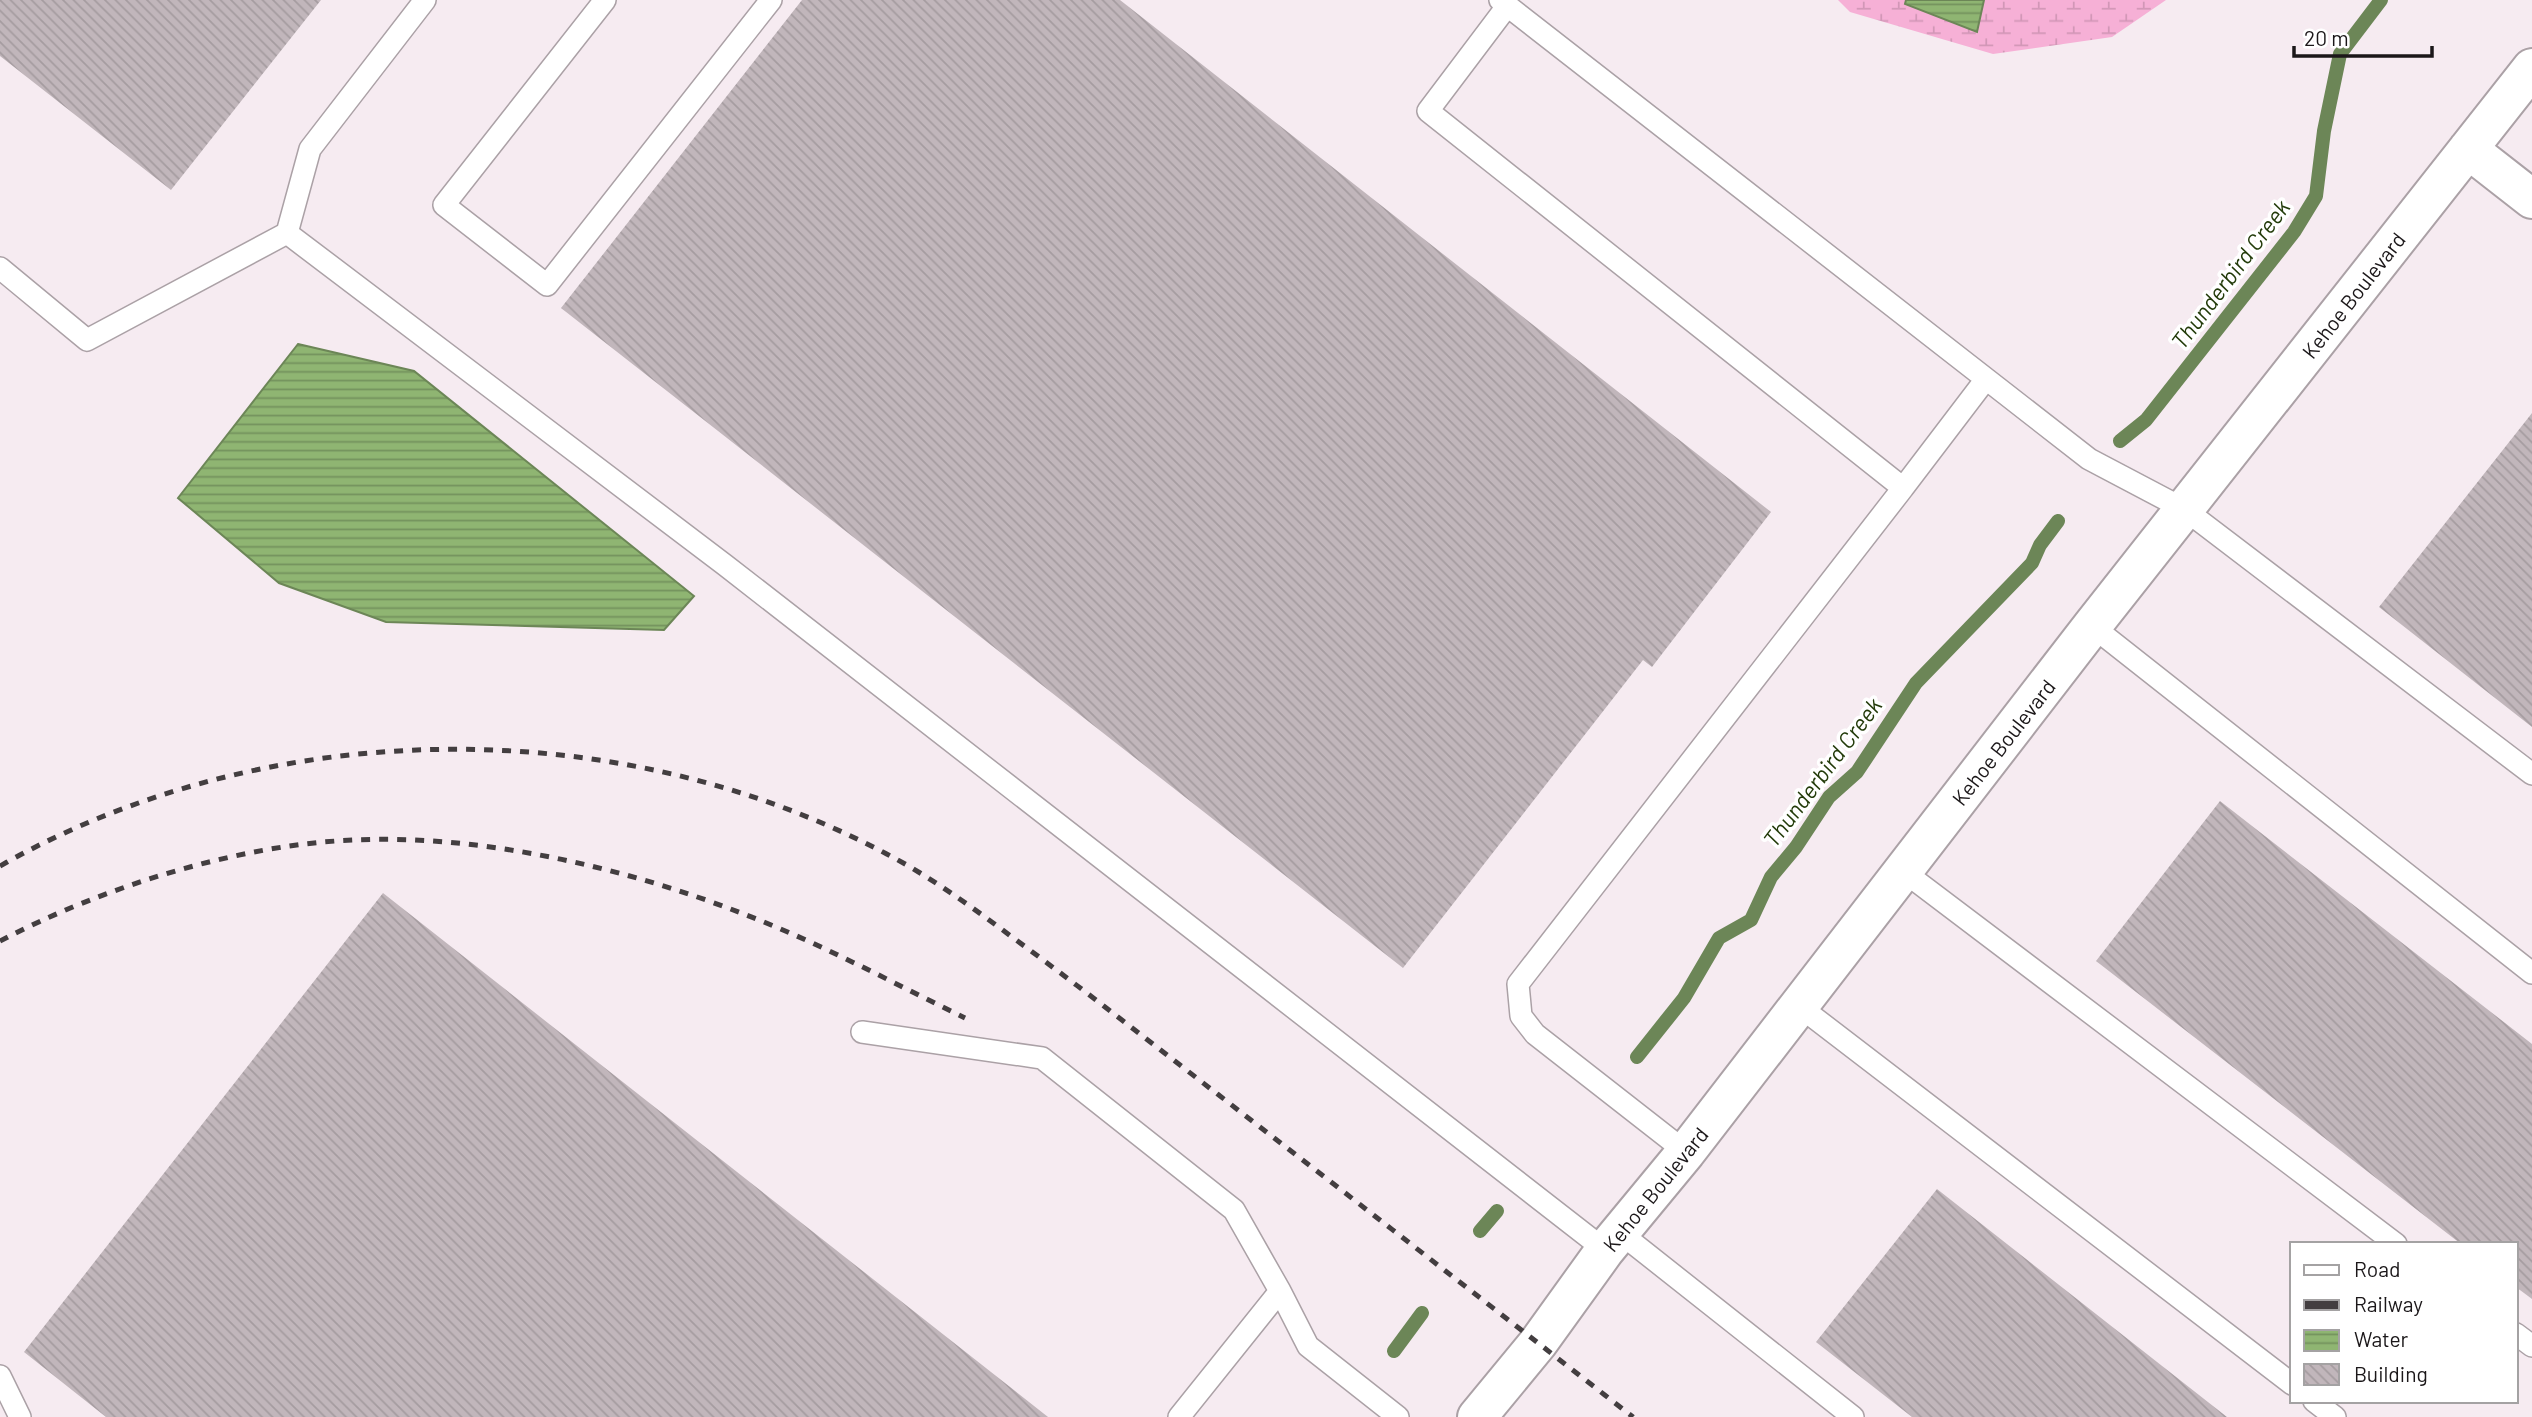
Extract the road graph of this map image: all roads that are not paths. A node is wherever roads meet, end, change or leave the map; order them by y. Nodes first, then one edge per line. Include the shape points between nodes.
1 (425, 0) edge
2 (605, 0) edge
3 (771, 0) edge
4 (1504, 3) edge
5 (2532, 68) edge
6 (2468, 149) junction
7 (2532, 199) edge
8 (287, 233) junction
9 (0, 268) edge
10 (1986, 379) junction
11 (1903, 488) junction
12 (2185, 509) junction
13 (2092, 626) junction
14 (2532, 774) edge
15 (1903, 871) junction
16 (2532, 973) edge
17 (1799, 1006) junction
18 (862, 1032) dead end
19 (1686, 1152) junction
20 (1612, 1241) junction
21 (2393, 1242) edge
22 (1280, 1292) junction
23 (0, 1376) edge
24 (2290, 1382) edge
25 (2317, 1403) edge
26 (20, 1417) edge
27 (1179, 1417) edge
28 (1398, 1417) edge
29 (1477, 1417) edge
30 (1853, 1417) edge
31 (2335, 1417) edge

1 - 8 lane via 310,149
2 - 3 lane via 444,205 547,285
4 - 10 lane
4 - 11 lane via 1428,111
5 - 6 street, Kehoe Boulevard
6 - 7 street
6 - 12 street, Kehoe Boulevard
8 - 9 lane via 87,340
8 - 20 lane
10 - 11 lane
10 - 12 lane via 2089,459
11 - 19 lane via 1518,984 1521,1016 1535,1034
12 - 13 street, Kehoe Boulevard
12 - 14 lane
13 - 15 street, Kehoe Boulevard
13 - 16 lane
15 - 17 street, Kehoe Boulevard
15 - 21 lane
17 - 19 street, Kehoe Boulevard
17 - 24 lane
18 - 22 lane via 1042,1058 1234,1210
19 - 20 street, Kehoe Boulevard
20 - 29 street, Kehoe Boulevard
20 - 30 lane
22 - 27 lane
22 - 28 lane via 1308,1346
23 - 26 lane
25 - 31 lane

